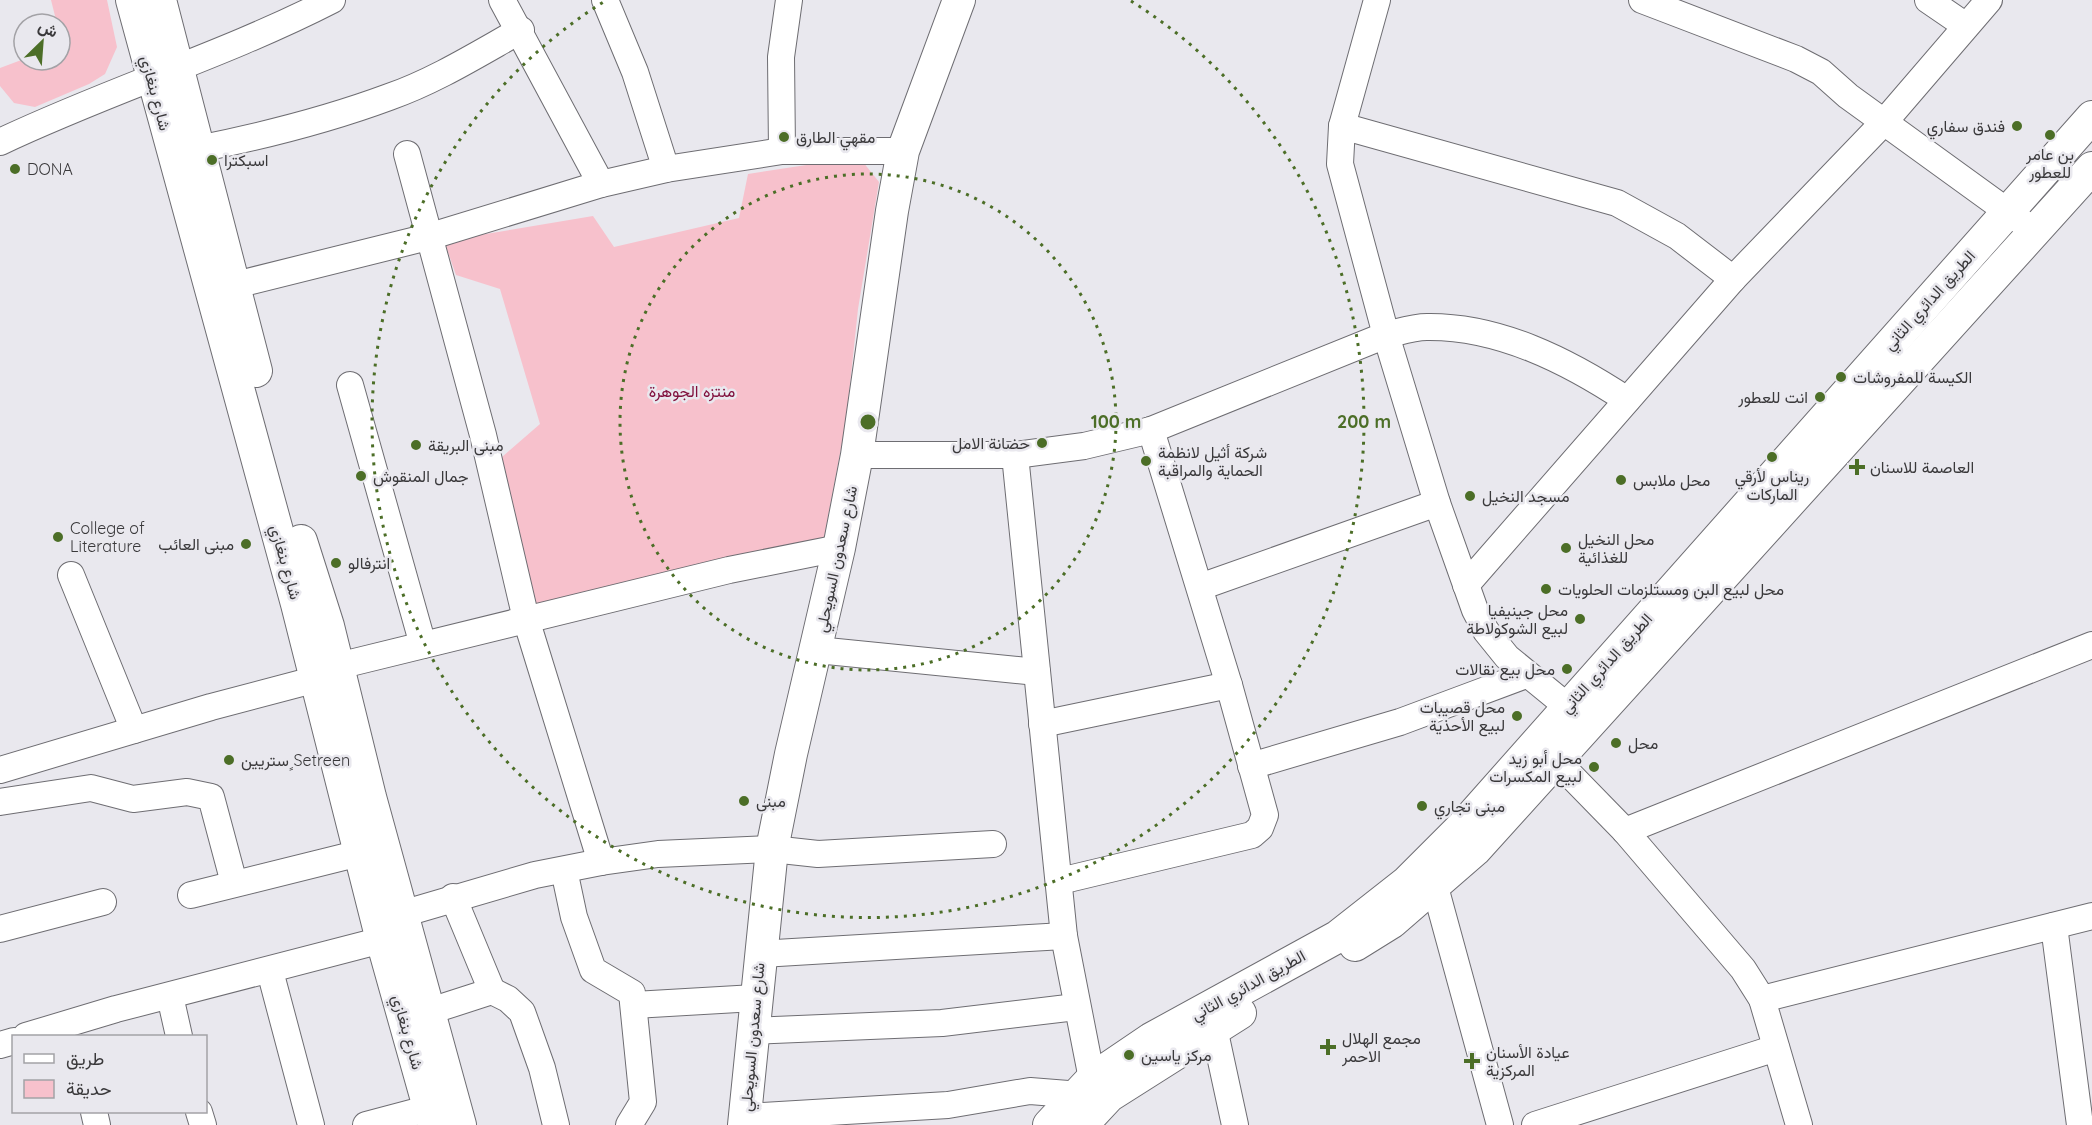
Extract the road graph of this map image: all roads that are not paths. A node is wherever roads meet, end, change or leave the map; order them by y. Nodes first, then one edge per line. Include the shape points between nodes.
1 (132, 0) edge
2 (160, 0) edge
3 (332, 0) edge
4 (502, 0) edge
5 (605, 0) edge
6 (789, 0) edge
7 (959, 0) edge
8 (1377, 0) edge
9 (1642, 0) edge
10 (1928, 0) edge
11 (1989, 0) edge
12 (302, 7) edge
13 (1966, 26) junction
14 (521, 30) junction
15 (164, 72) junction
16 (2092, 117) edge
17 (1885, 121) junction
18 (1342, 126) junction
19 (0, 142) edge
20 (198, 149) junction
21 (782, 151) junction
22 (903, 151) junction
23 (407, 154) dead end
24 (2092, 168) edge
25 (666, 169) junction
26 (601, 184) junction
27 (2008, 212) junction
28 (2033, 230) junction
29 (429, 237) junction
30 (1733, 279) junction
31 (235, 285) junction
32 (1386, 335) junction
33 (350, 385) dead end
34 (1627, 400) junction
35 (1151, 430) junction
36 (857, 455) junction
37 (1015, 455) junction
38 (1437, 503) junction
39 (839, 548) junction
40 (71, 574) dead end
41 (1466, 585) junction
42 (1200, 587) junction
43 (526, 619) junction
44 (423, 645) junction
45 (2092, 645) edge
46 (817, 650) junction
47 (327, 672) junction
48 (1036, 672) junction
49 (1526, 675) junction
50 (1229, 685) junction
51 (1568, 707) junction
52 (1042, 724) junction
53 (134, 730) junction
54 (1546, 751) junction
55 (1251, 766) junction
56 (0, 770) edge
57 (0, 802) edge
58 (1625, 831) junction
59 (993, 844) dead end
60 (772, 849) junction
61 (360, 853) junction
62 (601, 862) junction
63 (564, 870) junction
64 (1060, 881) junction
65 (234, 883) junction
66 (1435, 887) junction
67 (191, 895) dead end
68 (453, 897) junction
69 (104, 902) dead end
70 (402, 914) junction
71 (2092, 916) edge
72 (2054, 926) junction
73 (0, 929) edge
74 (1064, 936) junction
75 (382, 940) junction
76 (759, 954) junction
77 (270, 971) junction
78 (492, 991) junction
79 (170, 996) junction
80 (755, 998) junction
81 (1762, 999) junction
82 (634, 1005) junction
83 (1076, 1007) junction
84 (430, 1011) junction
85 (1214, 1028) junction
86 (74, 1029) edge
87 (751, 1031) junction
88 (33, 1035) edge
89 (179, 1035) edge
90 (1776, 1048) junction
91 (1084, 1110) edge
92 (432, 1117) edge
93 (744, 1121) edge
94 (2084, 1123) edge
95 (311, 1125) edge
96 (366, 1125) edge
97 (460, 1125) edge
98 (556, 1125) edge
99 (630, 1125) edge
100 (1049, 1125) edge
101 (1235, 1125) edge
102 (1500, 1125) edge
103 (1535, 1125) edge
104 (1799, 1125) edge

1 - 15 main road, شارع بنغازي
2 - 15 main road, شارع بنغازي
3 - 12 street
4 - 14 street
5 - 25 street via 635,72
6 - 21 street via 781,57
7 - 22 main road, شارع سعدون السويحلي
8 - 18 street
9 - 17 street via 1796,59 1821,72
10 - 13 street
11 - 13 street
12 - 15 street
13 - 17 street
14 - 20 street via 390,97 318,120
14 - 26 street
15 - 19 street
15 - 20 main road, شارع بنغازي
15 - 47 main road, شارع بنغازي via 239,386
16 - 27 main road, الطريق الدائري الثاني
17 - 27 street
17 - 30 street
18 - 30 street via 1617,203 1677,236
18 - 32 street via 1340,164
20 - 31 main road, شارع بنغازي
21 - 22 street
21 - 25 street
22 - 36 main road, شارع سعدون السويحلي
23 - 29 street
24 - 28 main road, الطريق الدائري الثاني
25 - 26 street
26 - 29 street
27 - 28 street
27 - 51 main road, الطريق الدائري الثاني
28 - 54 main road, الطريق الدائري الثاني
29 - 31 street
29 - 43 street via 483,435
30 - 34 street
31 - 47 main road, شارع بنغازي via 284,477
32 - 34 street via 1424,327 1505,340 1567,363
32 - 35 street
32 - 38 street
33 - 44 street
34 - 41 street
35 - 37 street via 1083,447
35 - 42 street
36 - 37 street
36 - 39 main road, شارع سعدون السويحلي
37 - 48 street
38 - 41 street
38 - 42 street
39 - 43 street
39 - 46 main road, شارع سعدون السويحلي
40 - 53 street
41 - 49 street via 1485,631
42 - 50 street
43 - 44 street
43 - 62 street
44 - 47 street
45 - 58 street
46 - 48 street
46 - 60 main road, شارع سعدون السويحلي
47 - 53 street
47 - 61 main road, شارع بنغازي
47 - 70 main road, شارع بنغازي
48 - 52 street
49 - 51 street
49 - 55 street via 1400,722
50 - 52 street
50 - 55 street
51 - 54 main road, الطريق الدائري الثاني
52 - 64 street
53 - 56 street
54 - 58 street
54 - 66 main road, الطريق الدائري الثاني via 1475,850
54 - 91 main road, الطريق الدائري الثاني via 1407,882 1337,936 1151,1039
55 - 64 street via 1265,815 1252,835
57 - 65 street via 91,788 140,800 199,792 211,797
58 - 81 street via 1722,941
59 - 60 street via 818,854
60 - 62 street via 696,851
60 - 76 main road, شارع سعدون السويحلي
61 - 65 street
61 - 75 main road, شارع بنغازي
62 - 63 street
63 - 68 street
63 - 82 street via 590,965 599,975 627,988
64 - 74 street
65 - 67 street
66 - 85 main road, الطريق الدائري الثاني via 1392,922
66 - 102 street
68 - 70 street
68 - 78 street
69 - 73 street
70 - 84 main road, شارع بنغازي
71 - 72 street
72 - 81 street
72 - 94 street
74 - 76 street
74 - 83 street
75 - 77 street
75 - 92 main road, شارع بنغازي
76 - 80 main road, شارع سعدون السويحلي
77 - 79 street
77 - 95 street
78 - 84 street
78 - 98 street via 522,1012 542,1068
79 - 86 street
79 - 89 street
80 - 82 street
80 - 87 main road, شارع سعدون السويحلي
81 - 90 street
82 - 99 street via 643,1102
83 - 87 street via 942,1023
83 - 91 street
84 - 97 main road, شارع بنغازي
85 - 91 main road, الطريق الدائري الثاني
85 - 101 street
86 - 88 street
87 - 93 main road, شارع سعدون السويحلي
90 - 103 street
90 - 104 street
91 - 93 street via 1049,1091 1030,1091 948,1105
91 - 100 main road, الطريق الدائري الثاني
92 - 96 street

